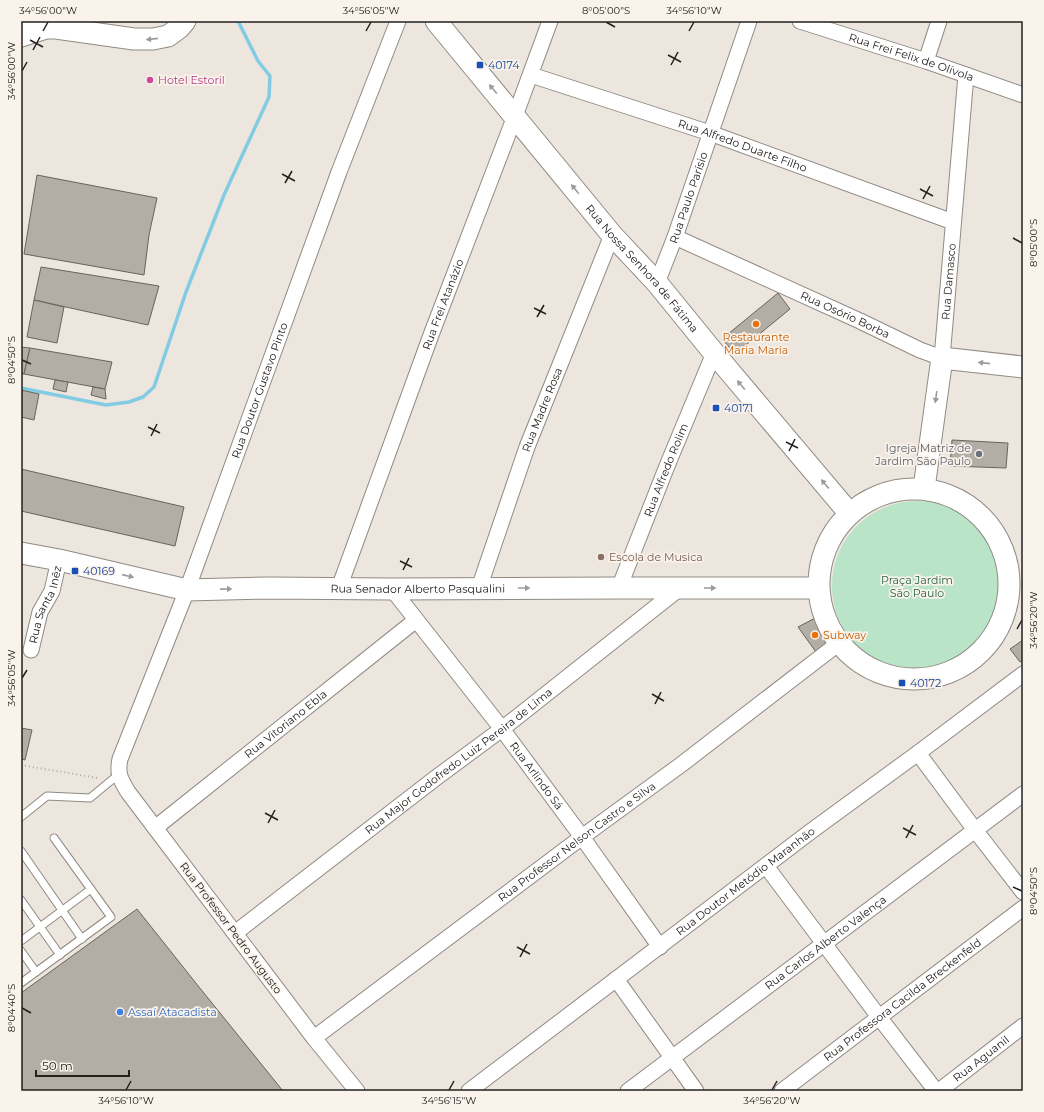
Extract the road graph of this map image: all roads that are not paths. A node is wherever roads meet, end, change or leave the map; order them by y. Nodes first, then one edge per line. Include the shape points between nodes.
1 (24, 21) edge
2 (185, 21) edge
3 (398, 21) edge
4 (436, 21) edge
5 (550, 21) edge
6 (749, 21) edge
7 (800, 21) edge
8 (938, 21) edge
9 (58, 25) edge
10 (21, 33) edge
11 (21, 36) edge
12 (926, 61) junction
13 (531, 75) junction
14 (966, 75) junction
15 (1023, 94) edge
16 (515, 116) junction
17 (710, 133) junction
18 (953, 222) junction
19 (612, 235) junction
20 (675, 237) junction
21 (657, 283) junction
22 (714, 353) junction
23 (942, 358) junction
24 (1023, 367) edge
25 (924, 488) junction
26 (850, 514) junction
27 (21, 553) edge
28 (59, 560) junction
29 (339, 588) junction
30 (479, 588) junction
31 (619, 588) junction
32 (680, 588) junction
33 (818, 588) junction
34 (392, 589) junction
35 (187, 590) junction
36 (1015, 601) edge
37 (416, 620) junction
38 (839, 643) junction
39 (31, 650) dead end
40 (1023, 674) edge
41 (502, 729) junction
42 (918, 753) junction
43 (119, 774) junction
44 (1023, 794) edge
45 (21, 817) edge
46 (155, 828) junction
47 (975, 830) junction
48 (582, 837) junction
49 (54, 838) dead end
50 (21, 851) edge
51 (766, 866) junction
52 (91, 889) junction
53 (1023, 892) edge
54 (21, 900) edge
55 (1023, 908) edge
56 (62, 910) junction
57 (40, 927) junction
58 (235, 933) junction
59 (82, 938) junction
60 (21, 941) edge
61 (824, 944) junction
62 (660, 946) junction
63 (21, 951) edge
64 (60, 955) junction
65 (36, 972) junction
66 (616, 979) junction
67 (21, 983) edge
68 (879, 1017) junction
69 (1023, 1026) edge
70 (314, 1038) junction
71 (673, 1057) junction
72 (357, 1091) edge
73 (469, 1091) edge
74 (628, 1091) edge
75 (696, 1091) edge
76 (782, 1091) edge
77 (937, 1091) edge

1 - 10 main road
2 -> 9 street via 168,36 153,39 134,39
3 - 35 street, Rua Doutor Gustavo Pinto via 339,172
16 -> 4 street, Rua Nossa Senhora de Fátima
5 - 13 street, Rua Frei Atanázio
6 - 17 street, Rua Paulo Parísio
7 - 12 street, Rua Frei Felix de Olívola
8 - 12 street
9 - 11 street
12 - 14 street, Rua Frei Felix de Olívola
13 - 16 street, Rua Frei Atanázio
13 - 17 street, Rua Alfredo Duarte Filho
14 - 15 street, Rua Frei Felix de Olívola
14 - 18 street, Rua Damasco
19 -> 16 street, Rua Nossa Senhora de Fátima
16 - 29 street, Rua Frei Atanázio via 431,335
17 - 18 street, Rua Alfredo Duarte Filho
17 - 20 street, Rua Paulo Parísio
18 - 23 street, Rua Damasco
19 - 21 street, Rua Nossa Senhora de Fátima
19 - 30 street, Rua Madre Rosa via 527,447
20 - 21 street, Rua Paulo Parísio
20 - 23 street, Rua Osório Borba
21 - 22 street, Rua Nossa Senhora de Fátima
26 -> 22 street, Rua Nossa Senhora de Fátima
22 - 31 street, Rua Alfredo Rolim
24 -> 23 street, Rua Osório Borba
23 -> 25 street, Rua Damasco
25 - 26 street via 907,488 876,497
25 - 36 street via 950,496 974,511 994,532 1006,558 1009,586
26 - 33 street via 834,531 822,558
27 - 28 street, Rua Senador Alberto Pasqualini
28 -> 35 street, Rua Senador Alberto Pasqualini
28 - 39 street, Rua Santa Inêz via 52,591 40,612
29 - 34 street, Rua Senador Alberto Pasqualini
35 -> 29 street, Rua Senador Alberto Pasqualini
30 -> 31 street, Rua Senador Alberto Pasqualini
30 - 34 street, Rua Senador Alberto Pasqualini
31 - 32 street, Rua Senador Alberto Pasqualini
32 -> 33 street, Rua Senador Alberto Pasqualini
32 - 41 street, Rua Major Godofredo Luiz Pereira de Lima
33 - 38 street via 824,617
34 - 37 street, Rua Arlindo Sá
35 - 43 street, Rua Doutor Gustavo Pinto via 120,759
36 - 38 street via 987,646 972,661 942,676 915,679 887,676 856,661
37 - 41 street, Rua Arlindo Sá
37 - 46 street, Rua Vitoriano Ebla
38 - 48 street, Rua Professor Nelson Castro e Silva
40 - 42 street, Rua Doutor Metódio Maranhão
41 - 48 street, Rua Arlindo Sá
41 - 58 street, Rua Major Godofredo Luiz Pereira de Lima
42 - 47 street
42 - 51 street, Rua Doutor Metódio Maranhão
43 - 45 lane via 90,798 46,796
43 - 46 street, Rua Professor Pedro Augusto via 128,792
44 - 47 street, Rua Carlos Alberto Valença
46 - 58 street, Rua Professor Pedro Augusto
47 - 53 street
47 - 61 street, Rua Carlos Alberto Valença
48 - 62 street, Rua Arlindo Sá
48 - 70 street, Rua Professor Nelson Castro e Silva
49 - 52 lane
50 - 56 lane
51 - 61 street
51 - 62 street, Rua Doutor Metódio Maranhão
52 - 56 lane
52 - 59 lane via 111,917
54 - 57 lane
55 - 68 street, Rua Professora Cacilda Breckenfeld
56 - 57 lane
56 - 59 lane
57 - 60 lane
57 - 64 lane
58 - 70 street, Rua Professor Pedro Augusto
59 - 64 lane
61 - 68 street
61 - 71 street, Rua Carlos Alberto Valença
62 - 66 street, Rua Doutor Metódio Maranhão
63 - 65 lane
64 - 65 lane
65 - 67 lane
66 - 71 street
66 - 73 street, Rua Doutor Metódio Maranhão
68 - 76 street, Rua Professora Cacilda Breckenfeld
68 - 77 street
69 - 77 street, Rua Aguanil
70 - 72 street, Rua Professor Pedro Augusto
71 - 74 street, Rua Carlos Alberto Valença
71 - 75 street

